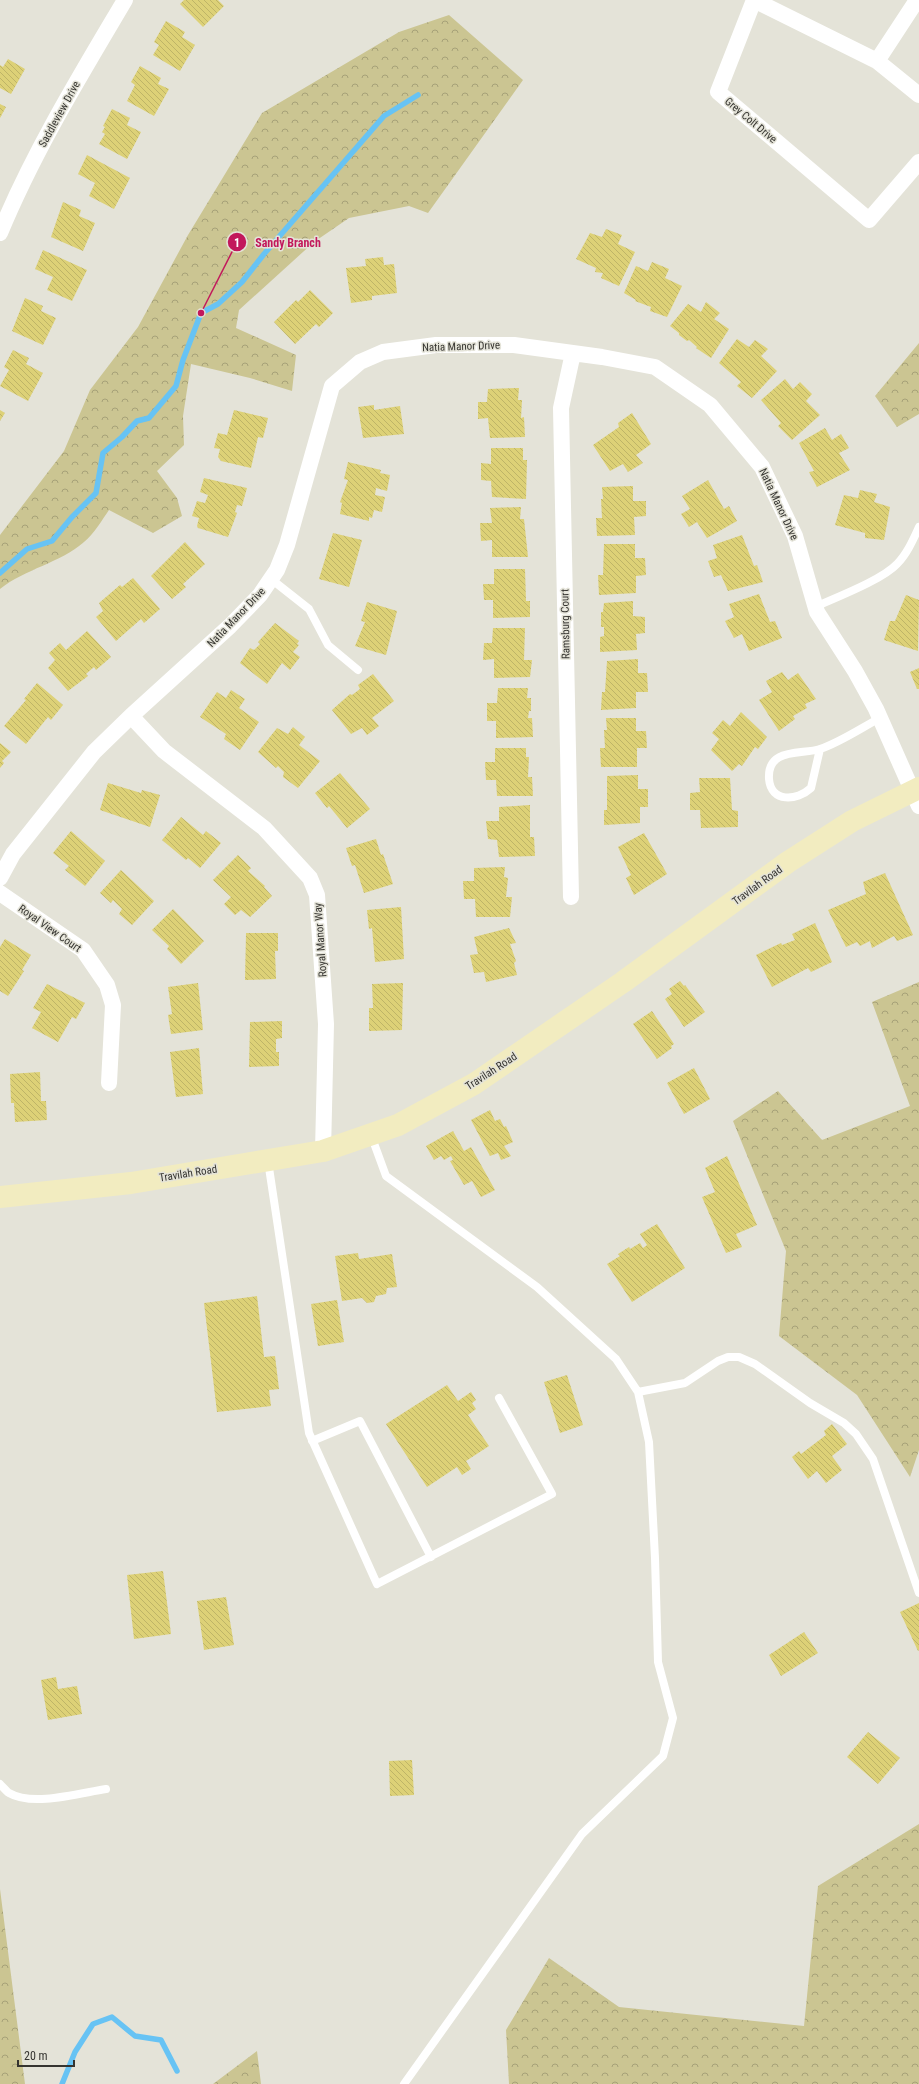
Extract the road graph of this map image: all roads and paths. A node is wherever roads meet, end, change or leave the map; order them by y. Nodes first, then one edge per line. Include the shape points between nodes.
1 (125, 0) edge
2 (917, 0) edge
3 (878, 61) junction
4 (919, 96) edge
5 (919, 162) edge
6 (0, 233) edge
7 (573, 353) junction
8 (919, 527) edge
9 (270, 579) junction
10 (815, 607) junction
11 (358, 670) dead end
12 (131, 716) junction
13 (880, 718) junction
14 (820, 749) junction
15 (917, 795) edge
16 (0, 878) edge
17 (0, 893) edge
18 (571, 897) dead end
19 (108, 1083) dead end
20 (370, 1135) junction
21 (322, 1151) junction
22 (268, 1160) junction
23 (0, 1197) edge
24 (638, 1392) junction
25 (499, 1398) dead end
26 (312, 1441) junction
27 (431, 1557) junction
28 (919, 1593) edge
29 (0, 1784) edge
30 (106, 1789) dead end
31 (404, 2084) edge

1 - 6 street, Saddleview Drive via 57,116 20,185
2 - 3 street
3 - 4 street, Grey Colt Drive
3 - 5 street, Grey Colt Drive via 754,0 718,92 869,220
7 - 9 street, Natia Manor Drive via 514,344 436,345 384,352 360,362 332,386 288,545
7 - 10 street, Natia Manor Drive via 655,368 710,405 762,467 795,536
7 - 18 street, Ramsburg Court via 561,408
8 - 10 lane via 905,555 897,564 885,573
9 - 11 lane via 308,609 328,645
9 - 12 street, Natia Manor Drive via 260,595 230,626
10 - 13 street, Natia Manor Drive via 855,671
12 - 16 street, Natia Manor Drive via 94,752 13,854
12 - 21 street, Royal Manor Way via 164,751 264,828 310,878 317,895 326,1024
13 - 14 lane
13 - 15 street, Natia Manor Drive
14 - 14 lane via 786,754 776,760 770,769 769,779 772,789 778,796 797,797 811,788
15 - 20 main road, Travilah Road via 852,821 788,862 623,982 474,1084 398,1125
17 - 19 street, Royal View Court via 83,950 107,985 113,1005
20 - 21 main road, Travilah Road
20 - 24 lane via 386,1176 536,1287 616,1359
21 - 22 main road, Travilah Road
22 - 23 main road, Travilah Road via 132,1183
22 - 26 lane via 308,1433
24 - 28 lane via 685,1383 718,1361 728,1357 739,1358 755,1364 810,1403 844,1423 856,1434 873,1459
24 - 31 lane via 649,1442 658,1662 673,1718 663,1756 582,1834
25 - 27 lane via 552,1494
26 - 27 lane via 360,1421
26 - 27 lane via 377,1584
29 - 30 lane via 8,1793 49,1799

